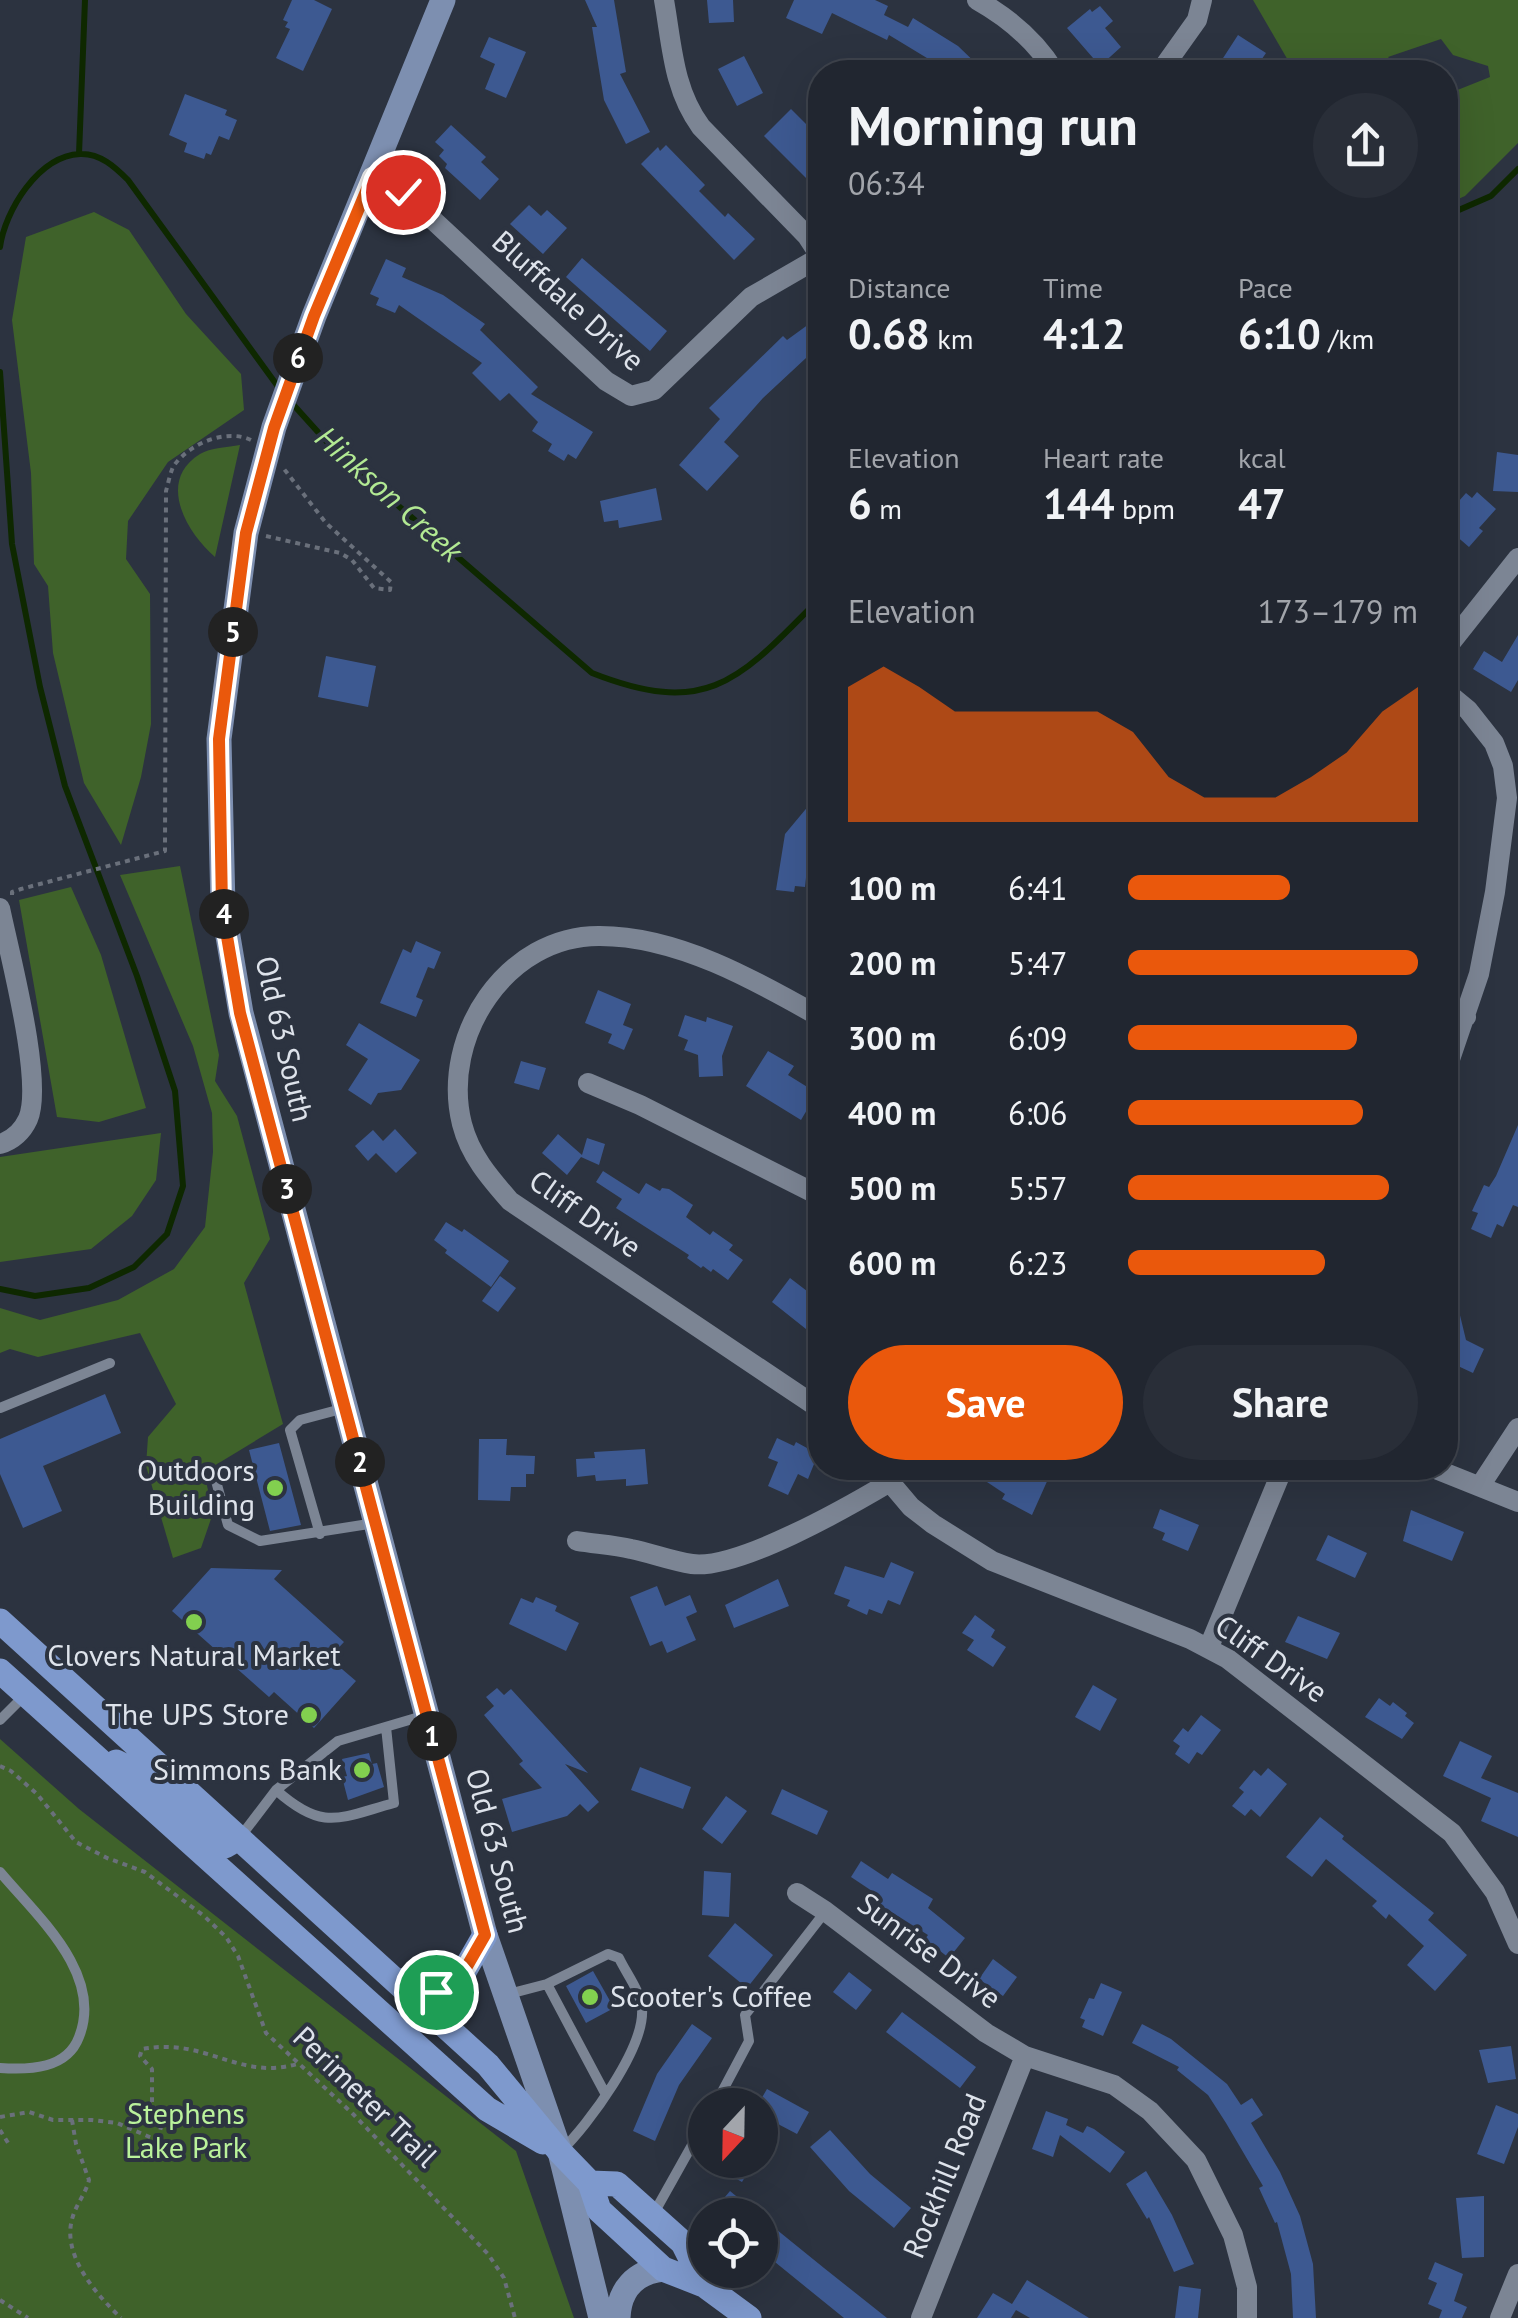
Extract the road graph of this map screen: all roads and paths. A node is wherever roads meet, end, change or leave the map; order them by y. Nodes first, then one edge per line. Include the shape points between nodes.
1 (443, 0) edge
2 (664, 0) edge
3 (978, 0) edge
4 (1202, 0) edge
5 (1046, 60) edge
6 (1169, 60) edge
7 (372, 177) junction
8 (808, 238) edge
9 (808, 263) edge
10 (1518, 558) edge
11 (1458, 634) edge
12 (1458, 702) edge
13 (157, 856) dead end
14 (21, 889) dead end
15 (0, 908) edge
16 (808, 1010) edge
17 (1458, 1014) edge
18 (1466, 1017) junction
19 (1458, 1039) edge
20 (588, 1083) dead end
21 (0, 1144) edge
22 (808, 1190) edge
23 (110, 1362) dead end
24 (808, 1401) edge
25 (0, 1408) edge
26 (345, 1408) junction
27 (1518, 1428) edge
28 (212, 1470) dead end
29 (1458, 1478) edge
30 (877, 1480) edge
31 (889, 1480) edge
32 (1278, 1480) edge
33 (1480, 1486) junction
34 (1518, 1502) edge
35 (376, 1522) junction
36 (320, 1534) junction
37 (578, 1541) dead end
38 (0, 1621) edge
39 (0, 1644) edge
40 (1208, 1647) junction
41 (40, 1657) junction
42 (2, 1676) edge
43 (26, 1694) junction
44 (427, 1715) junction
45 (0, 1720) edge
46 (386, 1726) junction
47 (85, 1746) junction
48 (156, 1762) junction
49 (0, 1766) edge
50 (276, 1790) junction
51 (240, 1838) junction
52 (0, 1872) edge
53 (797, 1894) dead end
54 (825, 1911) junction
55 (485, 1935) junction
56 (1518, 1944) edge
57 (392, 1975) junction
58 (547, 1984) junction
59 (506, 1995) junction
60 (1025, 2056) junction
61 (297, 2064) junction
62 (0, 2068) edge
63 (723, 2088) edge
64 (606, 2096) junction
65 (0, 2117) edge
66 (72, 2120) junction
67 (0, 2130) edge
68 (10, 2146) dead end
69 (560, 2152) junction
70 (688, 2153) edge
71 (590, 2182) junction
72 (653, 2216) junction
73 (688, 2251) edge
74 (663, 2269) junction
75 (1518, 2274) edge
76 (688, 2279) edge
77 (708, 2288) edge
78 (0, 2300) edge
79 (28, 2318) edge
80 (120, 2318) edge
81 (515, 2318) edge
82 (601, 2318) edge
83 (618, 2318) edge
84 (750, 2318) edge
85 (921, 2318) edge
86 (1248, 2318) edge
87 (1500, 2318) edge

1 - 7 main road, Old 63 South
2 - 8 street via 687,108
3 - 5 street via 1012,22
4 - 6 street via 1197,20
7 - 9 street, Bluffdale Drive via 403,192 606,381 631,396 654,390 751,298
7 - 26 main road, Old 63 South via 314,316 258,480 219,739 222,907 240,1013
10 - 11 street
12 - 18 street via 1494,743 1507,798 1488,935
13 - 14 path
15 - 21 street via 32,1084 30,1116 18,1135
16 - 24 street, Cliff Drive via 760,984 650,942 577,937 538,951 497,985 471,1026 459,1079 468,1142 510,1201
17 - 18 street
18 - 19 street
20 - 22 street
23 - 25 lane
26 - 35 main road, Old 63 South
26 - 36 lane via 300,1420 290,1430
27 - 33 street
28 - 36 lane via 228,1525 260,1541
29 - 33 street
30 - 37 street via 817,1521 732,1560 692,1564
31 - 40 street, Cliff Drive via 933,1524 992,1562
32 - 40 street
33 - 34 street
35 - 36 lane
35 - 44 main road, Old 63 South
38 - 41 main road
39 - 41 main road via 27,1664
40 - 56 street, Cliff Drive via 1452,1832 1496,1892
41 - 48 main road
42 - 43 main road
42 - 48 main road via 42,1680 105,1739
43 - 45 lane
43 - 47 main road
44 - 46 lane
44 - 55 main road, Old 63 South
46 - 50 lane via 338,1740
46 - 50 lane via 394,1803 326,1821
47 - 51 main road via 146,1778 225,1846
47 - 69 main road via 487,2110
48 - 51 main road
49 - 61 path, Perimeter Trail via 36,1794 76,1842 146,1872 226,1937 266,2033
50 - 51 lane
51 - 57 main road
52 - 62 lane via 55,1937 86,2006 75,2048 59,2061
53 - 54 street, Sunrise Drive
54 - 60 street, Sunrise Drive
54 - 63 lane via 745,2015 749,2041
55 - 57 main road via 462,1975 436,1992
55 - 59 main road, Old 63 South
57 - 69 main road via 488,2065
58 - 59 lane
58 - 64 lane
58 - 64 lane via 602,1954 615,1955 640,2002 634,2042
59 - 69 main road, Old 63 South
60 - 85 street, Rockhill Road
60 - 86 street, Sunrise Drive via 1114,2084 1196,2160 1232,2234
61 - 66 path via 260,2070 186,2046 142,2049 152,2069 160,2136 117,2123
61 - 81 path, Perimeter Trail via 488,2254 504,2278
64 - 69 lane
65 - 66 path via 29,2112
66 - 80 path via 89,2180 73,2216 73,2249 95,2292
67 - 68 path
69 - 71 main road
69 - 82 main road, Old 63 South
70 - 72 lane
71 - 72 main road via 617,2184
71 - 74 main road via 599,2210
72 - 73 main road
74 - 76 main road
74 - 83 main road via 630,2281
75 - 87 street
77 - 84 main road
78 - 79 path

